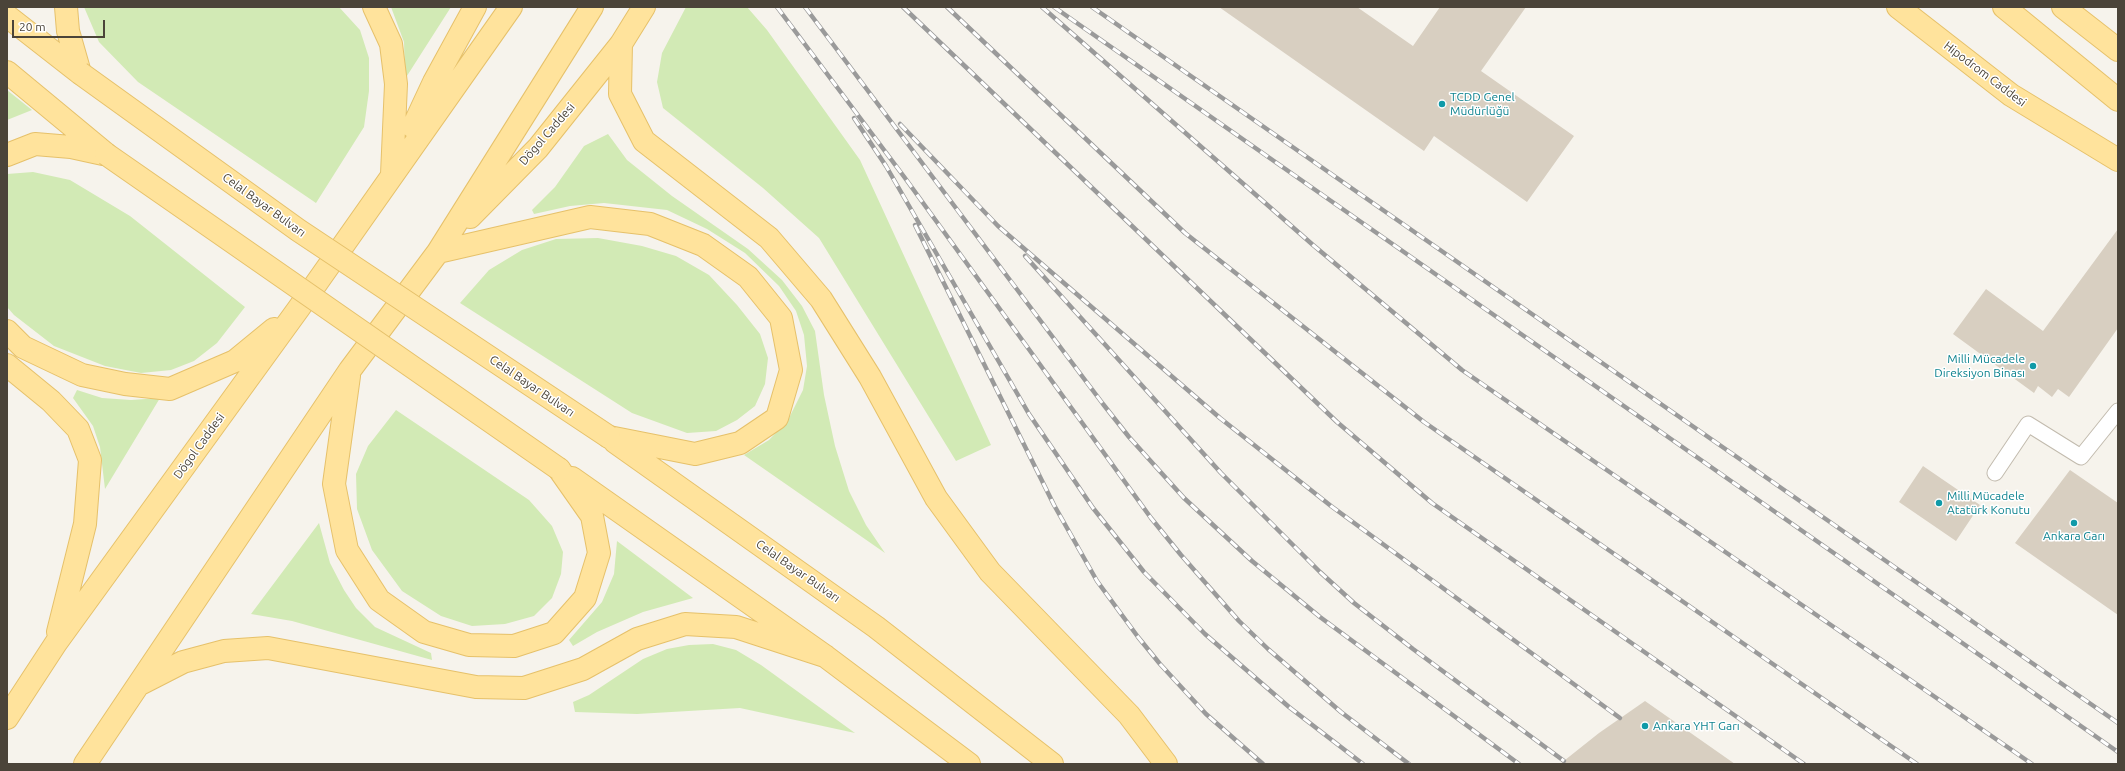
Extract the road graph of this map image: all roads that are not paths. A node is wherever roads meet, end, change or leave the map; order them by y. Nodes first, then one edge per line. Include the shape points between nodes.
1 (66, 7) edge
2 (374, 7) edge
3 (475, 7) edge
4 (511, 7) edge
5 (592, 7) edge
6 (644, 7) edge
7 (1898, 7) edge
8 (2004, 7) edge
9 (2063, 7) edge
10 (7, 16) edge
11 (621, 44) junction
12 (2118, 50) edge
13 (7, 72) edge
14 (80, 73) junction
15 (2118, 100) edge
16 (106, 154) junction
17 (7, 155) edge
18 (2118, 160) edge
19 (392, 174) junction
20 (438, 252) junction
21 (299, 308) junction
22 (7, 331) edge
23 (7, 365) edge
24 (350, 370) junction
25 (2118, 411) edge
26 (609, 438) junction
27 (559, 470) junction
28 (1995, 473) dead end
29 (56, 643) junction
30 (825, 656) junction
31 (140, 684) junction
32 (7, 718) edge
33 (85, 764) edge
34 (969, 764) edge
35 (1052, 764) edge
36 (1166, 764) edge

1 - 14 main road via 68,31
2 - 19 main road via 391,44 396,84
3 - 19 main road, Dögol Caddesi via 434,82
4 - 19 main road, Dögol Caddesi
5 - 20 main road, Dögol Caddesi
6 - 11 main road, Dögol Caddesi
7 - 18 main road, Hipodrom Caddesi via 2011,96
8 - 15 main road
9 - 12 main road
10 - 14 main road, Celal Bayar Bulvarı
11 - 20 main road, Dögol Caddesi via 538,148
11 - 36 main road via 620,94 644,141 769,238 821,298 870,377 936,498 990,572 1129,715
13 - 16 main road
14 - 26 main road, Celal Bayar Bulvarı, bridge via 298,230
16 - 17 main road via 71,147 35,144
16 - 27 main road, bridge
19 - 21 main road, Dögol Caddesi
20 - 24 main road, Dögol Caddesi
20 - 26 main road via 590,217 650,224 703,245 748,277 780,318 791,370 777,418 740,443 695,454
21 - 22 main road via 235,361 170,389 82,376 23,347
21 - 29 main road, Dögol Caddesi
23 - 29 main road via 51,401 78,429 90,460 85,524
24 - 27 main road via 334,484 347,550 379,600 424,632 469,645 514,646 554,633 585,598 599,553 594,523 592,516
24 - 31 main road, Dögol Caddesi
25 - 28 lane via 2081,457 2028,424
26 - 35 main road, Celal Bayar Bulvarı via 876,626
27 - 30 main road
29 - 32 main road, Dögol Caddesi
30 - 31 main road via 736,627 686,624 637,639 583,669 524,688 476,687 268,648 224,651 183,662
30 - 34 main road
31 - 33 main road, Dögol Caddesi

